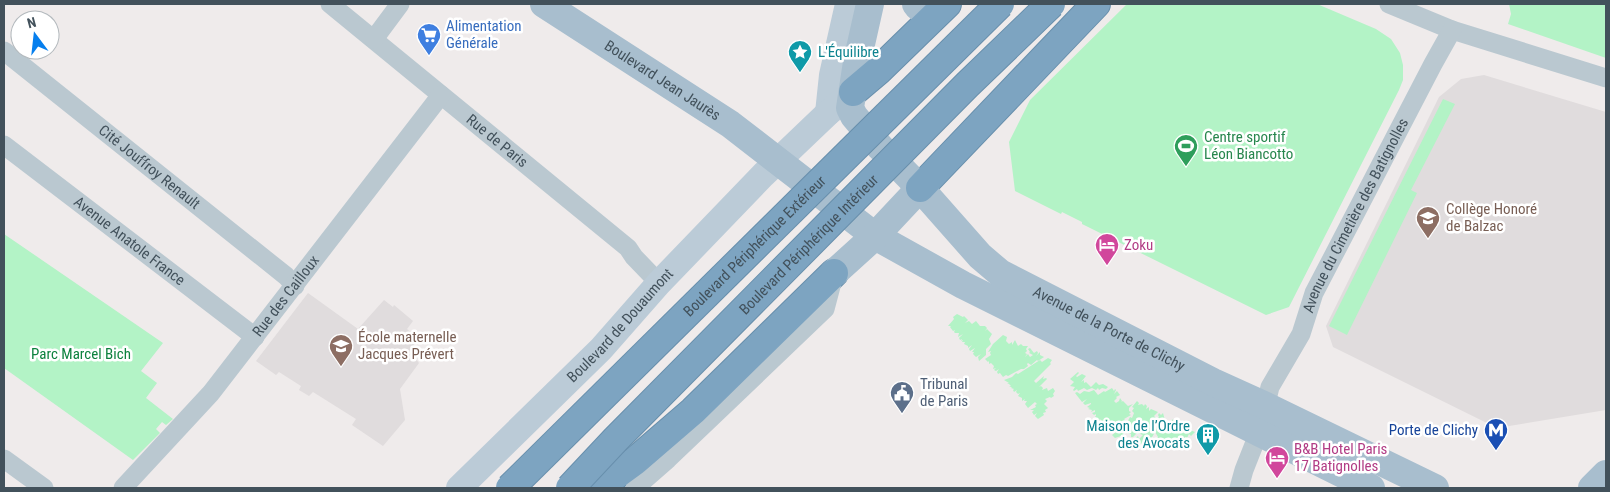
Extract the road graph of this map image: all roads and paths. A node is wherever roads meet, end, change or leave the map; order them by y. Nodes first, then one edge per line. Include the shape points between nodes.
1 (330, 4) edge
2 (400, 4) edge
3 (546, 4) edge
4 (848, 4) edge
5 (870, 4) edge
6 (1000, 4) edge
7 (1051, 4) edge
8 (1096, 4) edge
9 (1389, 4) edge
10 (934, 6) edge
11 (1452, 30) junction
12 (374, 39) junction
13 (4, 50) edge
14 (1606, 78) edge
15 (853, 92) junction
16 (441, 95) junction
17 (828, 114) junction
18 (4, 145) edge
19 (778, 161) junction
20 (920, 188) junction
21 (875, 236) junction
22 (834, 273) junction
23 (659, 283) junction
24 (295, 286) junction
25 (255, 337) junction
26 (1266, 406) junction
27 (1258, 432) junction
28 (4, 459) edge
29 (1606, 474) edge
30 (44, 488) edge
31 (123, 488) edge
32 (459, 488) edge
33 (510, 488) edge
34 (570, 488) edge
35 (598, 488) edge
36 (635, 488) edge
37 (1239, 488) edge
38 (1371, 488) edge
39 (1435, 488) edge
40 (1592, 488) edge

1 - 12 street, Rue de Paris
2 - 12 street
3 - 19 main road, Boulevard Jean Jaurès via 730,124
4 - 17 main road via 832,75
5 - 15 main road, Avenue de la Porte de Clichy
6 - 33 highway, Boulevard Périphérique Extérieur, bridge
7 - 34 highway, Boulevard Périphérique Intérieur, bridge
8 - 20 highway
9 - 11 street
10 - 15 highway via 879,70
11 - 14 street
11 - 26 street, Avenue du Cimetière des Batignolles via 1314,293 1301,334 1270,387
12 - 16 street, Rue de Paris
13 - 24 street, Cité Jouffroy Renault
15 - 17 main road, Boulevard de Douaumont
15 - 20 main road, Avenue de la Porte de Clichy via 850,108 854,116
16 - 23 street, Rue de Paris via 628,248
16 - 24 street, Rue des Cailloux
17 - 19 main road, Boulevard de Douaumont
18 - 25 street, Avenue Anatole France
19 - 21 main road, Avenue de la Porte de Clichy
19 - 23 main road, Boulevard de Douaumont
20 - 21 main road
20 - 26 main road, Avenue de la Porte de Clichy via 980,256 1000,273
21 - 22 main road
21 - 27 main road, Avenue de la Porte de Clichy via 963,285
22 - 35 highway via 693,410 635,461
22 - 36 street via 825,308
23 - 32 main road, Boulevard de Douaumont via 601,349
24 - 25 street, Rue des Cailloux
25 - 31 street, Rue des Cailloux via 211,392
26 - 27 street, Avenue du Cimetière des Batignolles
26 - 39 main road, Avenue de la Porte de Clichy
27 - 37 street, Avenue du Cimetière des Batignolles
27 - 38 main road, Avenue de la Porte de Clichy
28 - 30 street
29 - 40 main road

